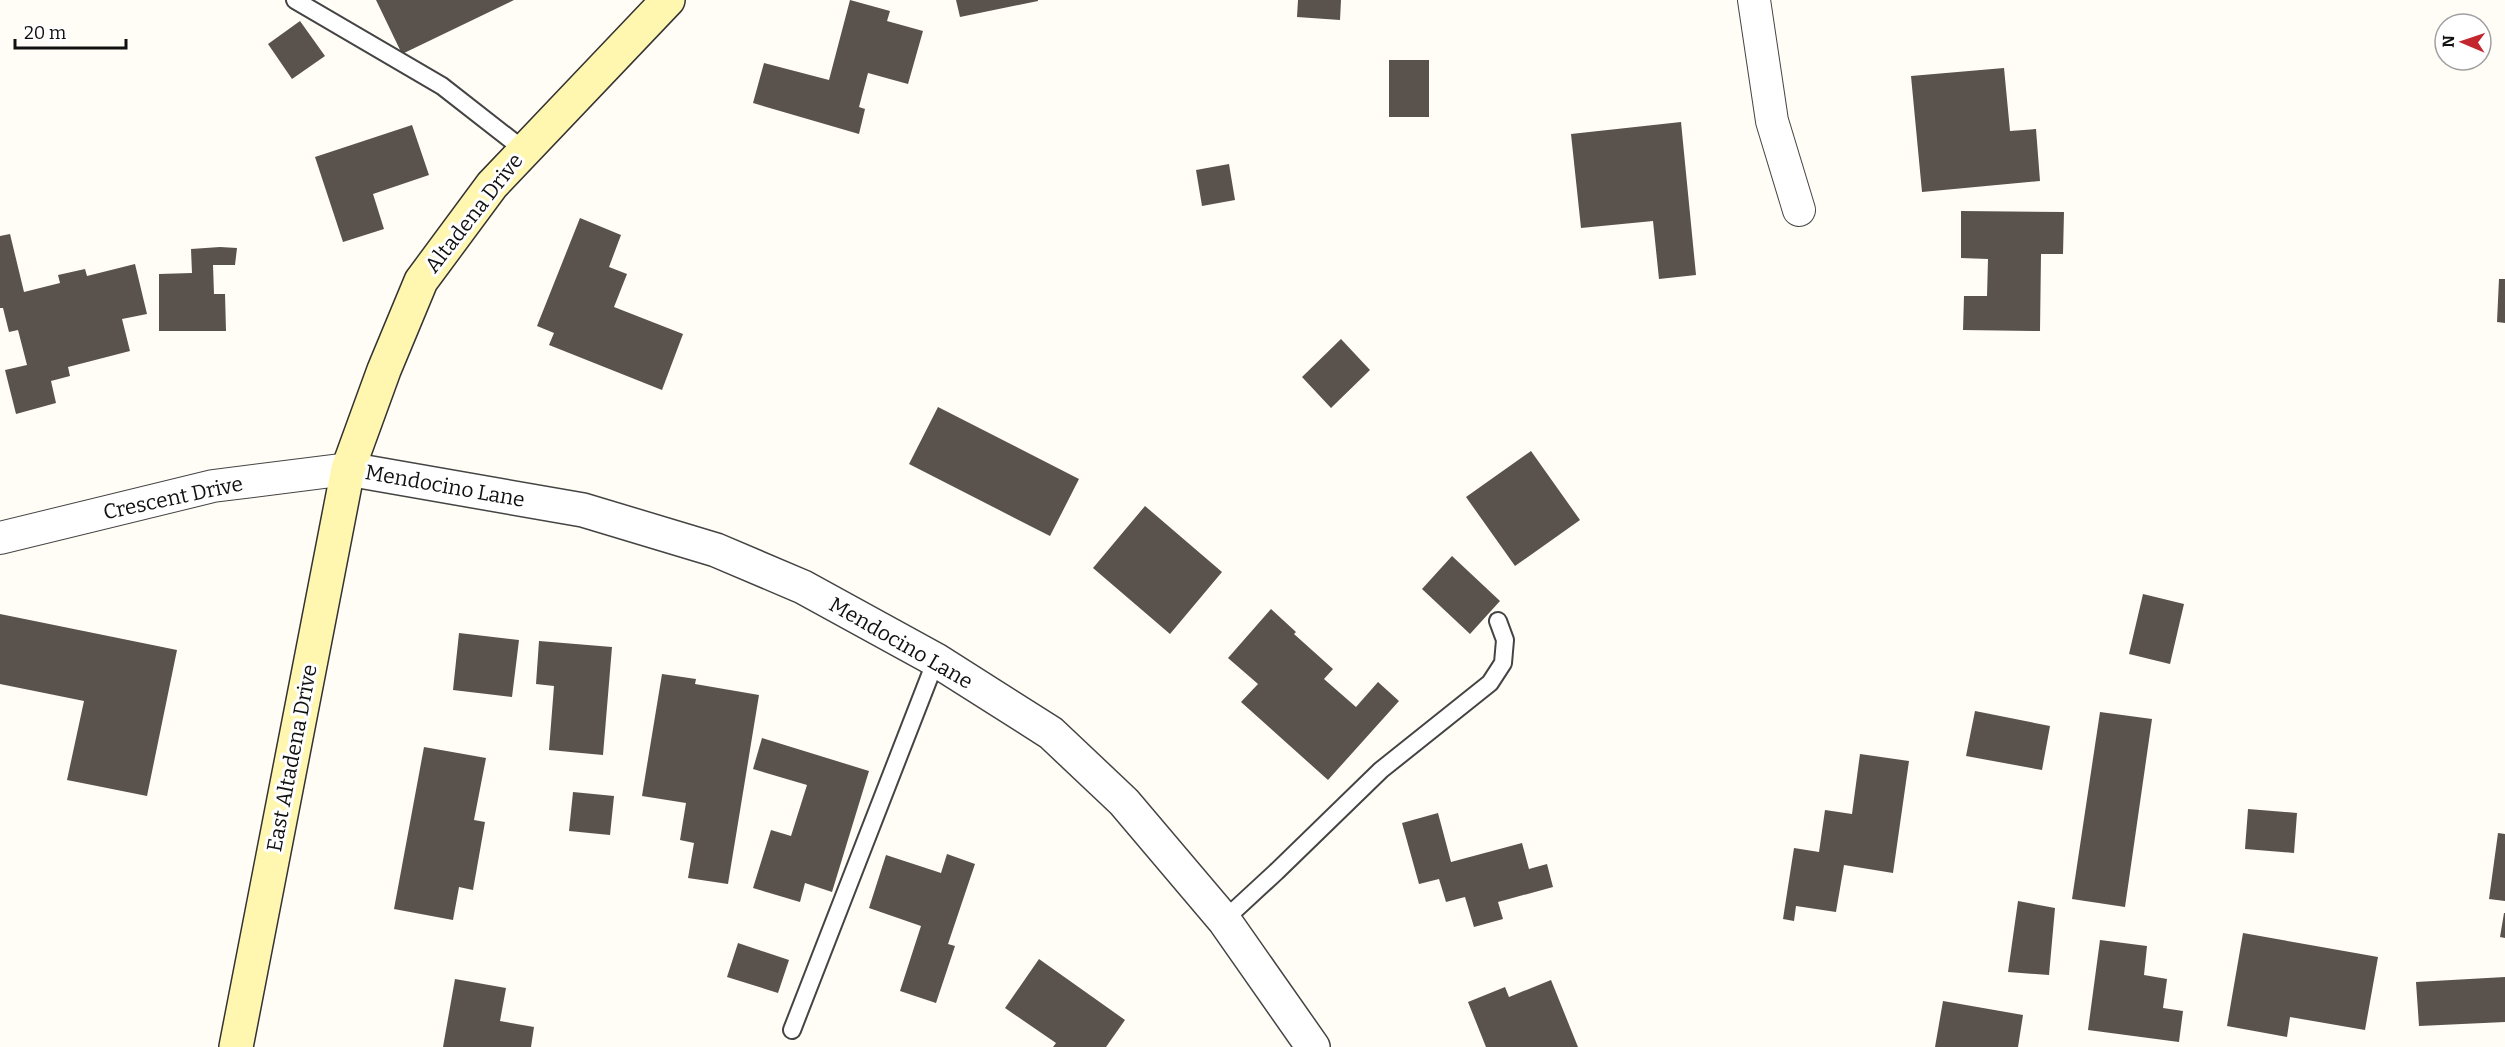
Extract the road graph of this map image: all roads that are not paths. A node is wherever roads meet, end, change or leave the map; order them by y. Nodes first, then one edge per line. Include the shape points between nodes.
1 (295, 0) edge
2 (668, 0) edge
3 (1754, 0) edge
4 (524, 150) junction
5 (1799, 210) dead end
6 (348, 469) junction
7 (0, 538) edge
8 (1498, 621) dead end
9 (936, 660) junction
10 (1224, 920) junction
11 (792, 1030) dead end
12 (236, 1047) edge
13 (1313, 1047) edge

1 - 4 lane via 442,86
2 - 4 main road, Altadena Drive
3 - 5 street via 1772,121
4 - 6 main road, Altadena Drive via 492,185 421,281
6 - 7 street, Crescent Drive via 213,486
6 - 9 street, Mendocino Lane via 583,510 716,550 803,587
6 - 12 main road, East Altadena Drive
8 - 10 lane via 1505,640 1503,663 1490,682 1381,770
9 - 10 street, Mendocino Lane via 1051,733 1124,802
9 - 11 lane
10 - 13 street, Mendocino Lane

